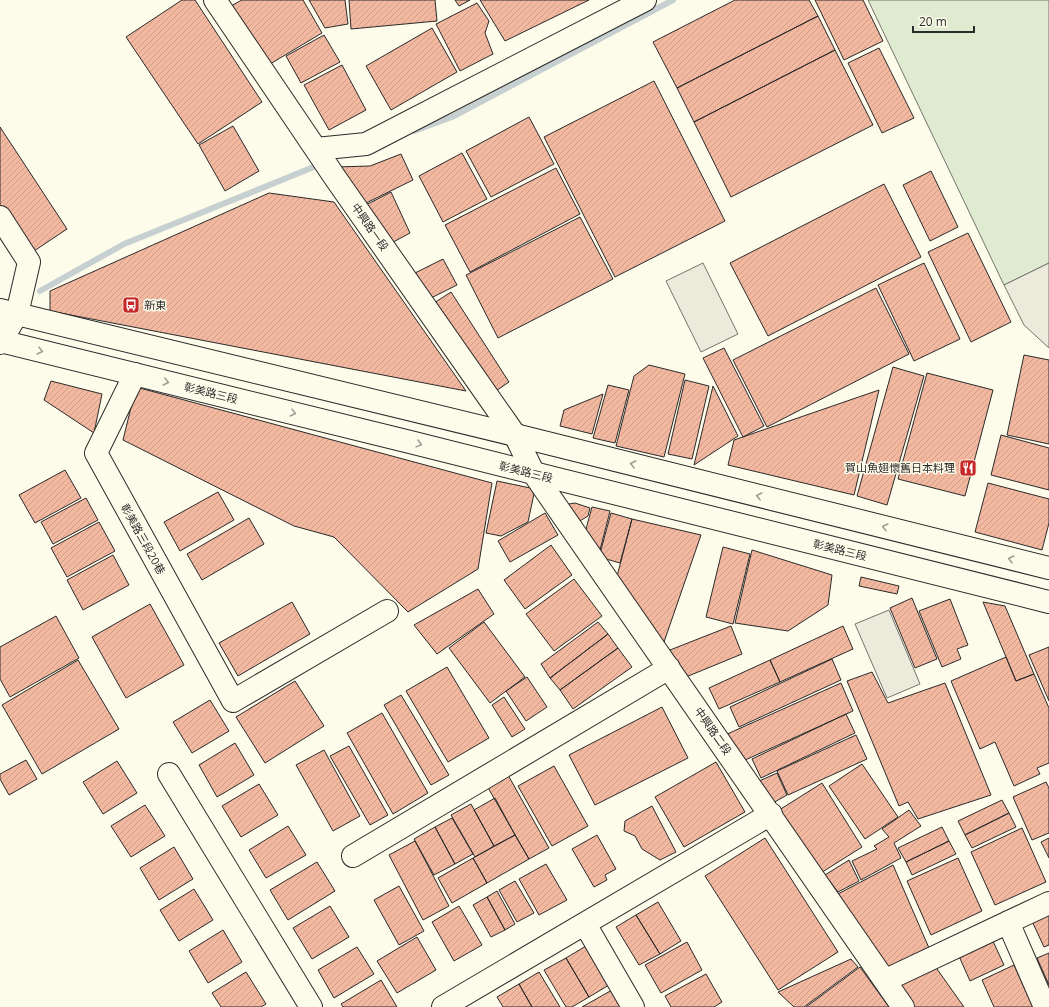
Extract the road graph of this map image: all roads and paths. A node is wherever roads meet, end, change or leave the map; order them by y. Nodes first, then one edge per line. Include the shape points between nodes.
1 (215, 0) edge
2 (645, 0) edge
3 (316, 149) junction
4 (0, 217) edge
5 (8, 312) edge
6 (1, 342) edge
7 (135, 374) junction
8 (515, 435) junction
9 (525, 454) joint
10 (534, 474) junction
11 (1049, 568) edge
12 (1049, 602) edge
13 (387, 611) dead end
14 (669, 668) junction
15 (169, 774) dead end
16 (771, 814) junction
17 (353, 856) dead end
18 (1049, 903) edge
19 (1008, 922) junction
20 (585, 924) junction
21 (886, 980) junction
22 (466, 1001) edge
23 (311, 1007) edge
24 (443, 1007) edge
25 (633, 1007) edge
26 (903, 1007) edge
27 (1044, 1007) edge

1 - 3 main road, 中興路一段
2 - 3 main road via 366,144
3 - 8 main road, 中興路一段
4 - 5 main road via 29,262
5 - 6 main road
5 - 8 main road
6 -> 7 main road, 彰美路三段
7 -> 10 main road, 彰美路三段
7 - 13 main road, 彰美路三段20巷 via 96,453 233,701
8 - 9 main road, 中興路一段
11 -> 8 main road
9 - 10 main road, 中興路二段
10 - 12 main road, 彰美路三段
10 - 14 main road, 中興路二段
14 - 16 main road, 中興路二段
14 - 17 main road
15 - 23 main road
16 - 20 main road
16 - 21 main road, 中興路二段
18 - 19 main road
19 - 21 main road
19 - 27 main road
20 - 22 main road
20 - 25 main road
21 - 26 main road, 中興路二段
22 - 24 main road

